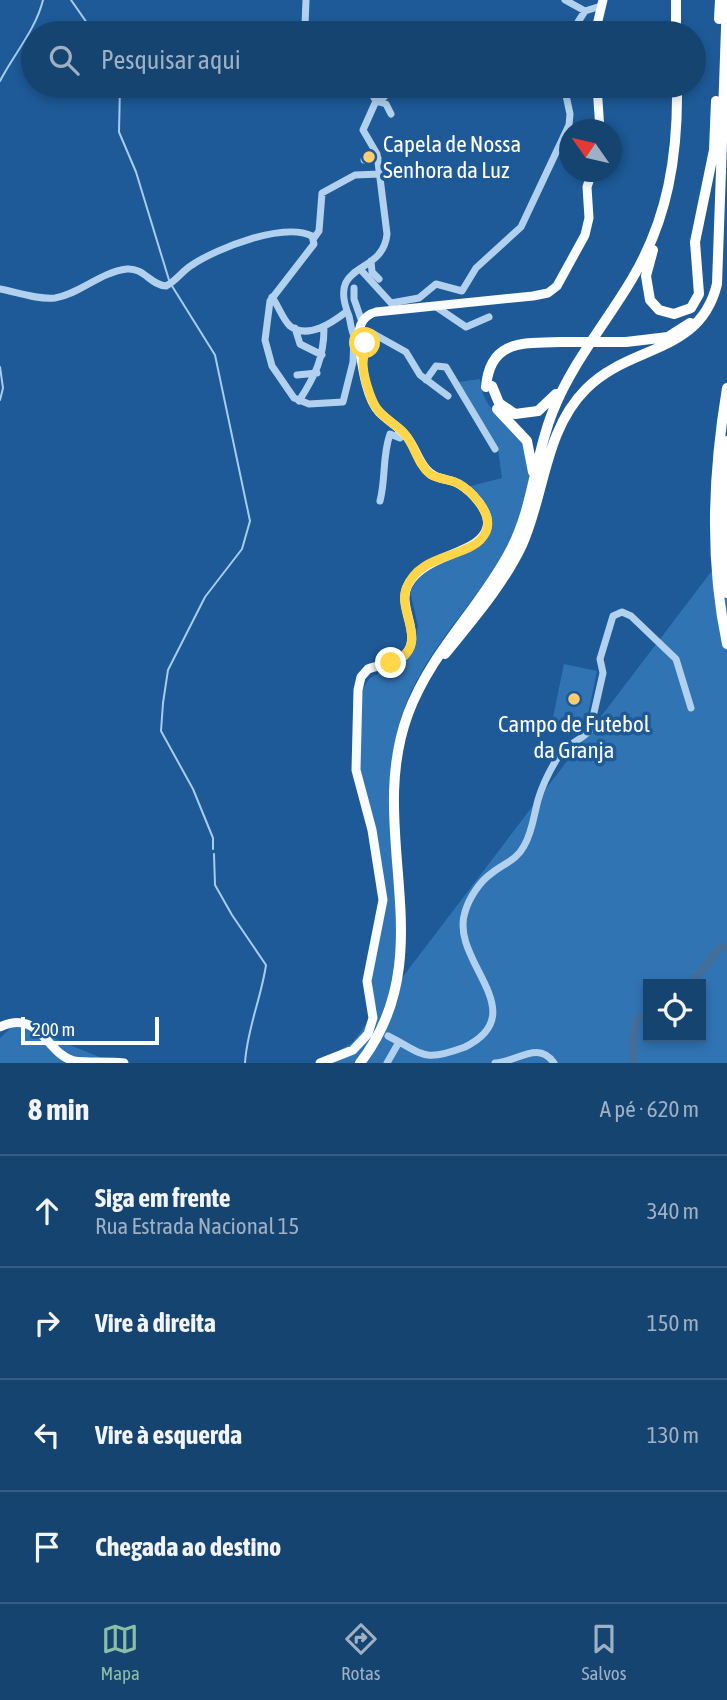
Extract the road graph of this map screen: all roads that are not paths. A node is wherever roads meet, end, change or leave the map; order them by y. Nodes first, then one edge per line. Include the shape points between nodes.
1 (306, 0) edge
2 (565, 0) edge
3 (678, 0) edge
4 (720, 0) edge
5 (727, 0) edge
6 (602, 3) edge
7 (585, 11) junction
8 (305, 21) edge
9 (579, 21) edge
10 (598, 21) edge
11 (678, 21) edge
12 (721, 61) junction
13 (376, 98) edge
14 (381, 98) edge
15 (567, 98) edge
16 (598, 98) edge
17 (678, 98) edge
18 (678, 98) edge
19 (680, 98) edge
20 (378, 101) junction
21 (391, 114) dead end
22 (599, 119) edge
23 (715, 129) junction
24 (378, 158) junction
25 (364, 160) dead end
26 (380, 174) junction
27 (589, 182) edge
28 (314, 238) junction
29 (371, 261) junction
30 (360, 270) junction
31 (379, 279) dead end
32 (354, 288) dead end
33 (0, 289) edge
34 (272, 297) junction
35 (391, 303) junction
36 (435, 306) junction
37 (615, 306) junction
38 (416, 308) junction
39 (346, 312) junction
40 (489, 317) dead end
41 (362, 322) junction
42 (295, 328) junction
43 (324, 328) junction
44 (687, 333) junction
45 (356, 338) junction
46 (625, 345) junction
47 (322, 355) junction
48 (362, 361) junction
49 (317, 373) junction
50 (297, 376) dead end
51 (426, 380) junction
52 (489, 386) junction
53 (727, 388) edge
54 (448, 396) dead end
55 (299, 401) junction
56 (398, 427) junction
57 (727, 441) edge
58 (495, 449) dead end
59 (380, 501) dead end
60 (527, 511) junction
61 (727, 593) edge
62 (727, 644) edge
63 (445, 654) junction
64 (691, 708) dead end
65 (0, 1027) edge
66 (388, 1036) dead end
67 (399, 1042) junction
68 (417, 1055) junction
69 (124, 1063) edge
70 (320, 1063) edge
71 (363, 1063) edge
72 (387, 1063) edge
73 (428, 1063) edge
74 (495, 1063) edge
75 (554, 1063) edge

1 - 8 street
2 - 7 street
3 - 11 highway
4 - 12 highway
5 - 12 highway
6 - 7 street
6 - 10 main road
7 - 9 street
12 - 23 highway
12 - 44 highway via 717,284 709,310
13 - 20 street
14 - 20 street
15 - 35 street via 569,125 521,227 476,268 462,291 436,284 420,297
16 - 22 main road
17 - 37 highway via 676,148 666,201 645,257
18 - 63 highway via 675,172 652,248 558,408 532,511 514,554
19 - 23 highway via 682,128 676,178 646,276 650,300 667,313 691,308 699,294 695,242
20 - 21 street
20 - 24 street via 363,130
23 - 46 highway via 709,296 683,329 653,341
24 - 25 street
24 - 26 street
26 - 28 street via 346,178 322,192 319,232
26 - 29 street via 387,237
27 - 36 main road via 586,231 554,289 537,295
28 - 33 street via 288,232 262,236 196,262 166,286 139,270 128,269 55,298
28 - 34 street
29 - 30 street
29 - 31 street via 372,273
30 - 35 street
30 - 39 street via 343,285
32 - 41 street
34 - 42 street
34 - 55 street via 264,328 269,359
35 - 38 street
36 - 38 main road
36 - 40 street via 466,327
37 - 52 highway via 545,407 515,414 499,403
37 - 60 highway via 558,397
38 - 41 main road via 373,313
39 - 43 street
39 - 45 street
41 - 45 main road
42 - 43 street
42 - 47 street via 300,344
43 - 47 street
44 - 46 highway via 654,345
44 - 63 highway via 606,372 574,402 553,441 534,514 514,561
45 - 48 main road
45 - 55 street via 345,400
46 - 52 highway, bridge via 516,344 495,358 489,368
47 - 49 street
48 - 51 street via 366,339 376,333 406,352
48 - 56 main road via 376,408
49 - 50 street
49 - 55 street
51 - 54 street
51 - 58 street via 436,366 446,367
52 - 60 highway via 495,407 527,442 533,473
53 - 62 highway via 714,531
56 - 59 street via 400,438 390,434 383,456 385,480
56 - 70 main road via 428,472 459,484 488,518 484,535 473,545 431,562 413,578 405,594 412,625 407,650 396,661 366,671 358,687 357,777 371,826 383,900 367,983 371,1027 348,1054
57 - 61 highway via 723,529
60 - 71 highway via 509,553 421,681 407,717 396,760 393,800 402,960 390,1013
63 - 71 highway via 424,683 400,760 397,800 406,960 394,1014 380,1044
64 - 68 street via 676,659 631,616 622,612 613,616 602,652 603,673 590,730 559,755 539,796 525,845 490,874 465,911 468,948 493,1002 490,1026 471,1044 445,1056
65 - 69 main road via 16,1023 32,1027 75,1062
66 - 67 street
67 - 68 street
67 - 72 street
68 - 73 street
74 - 75 street via 538,1051

